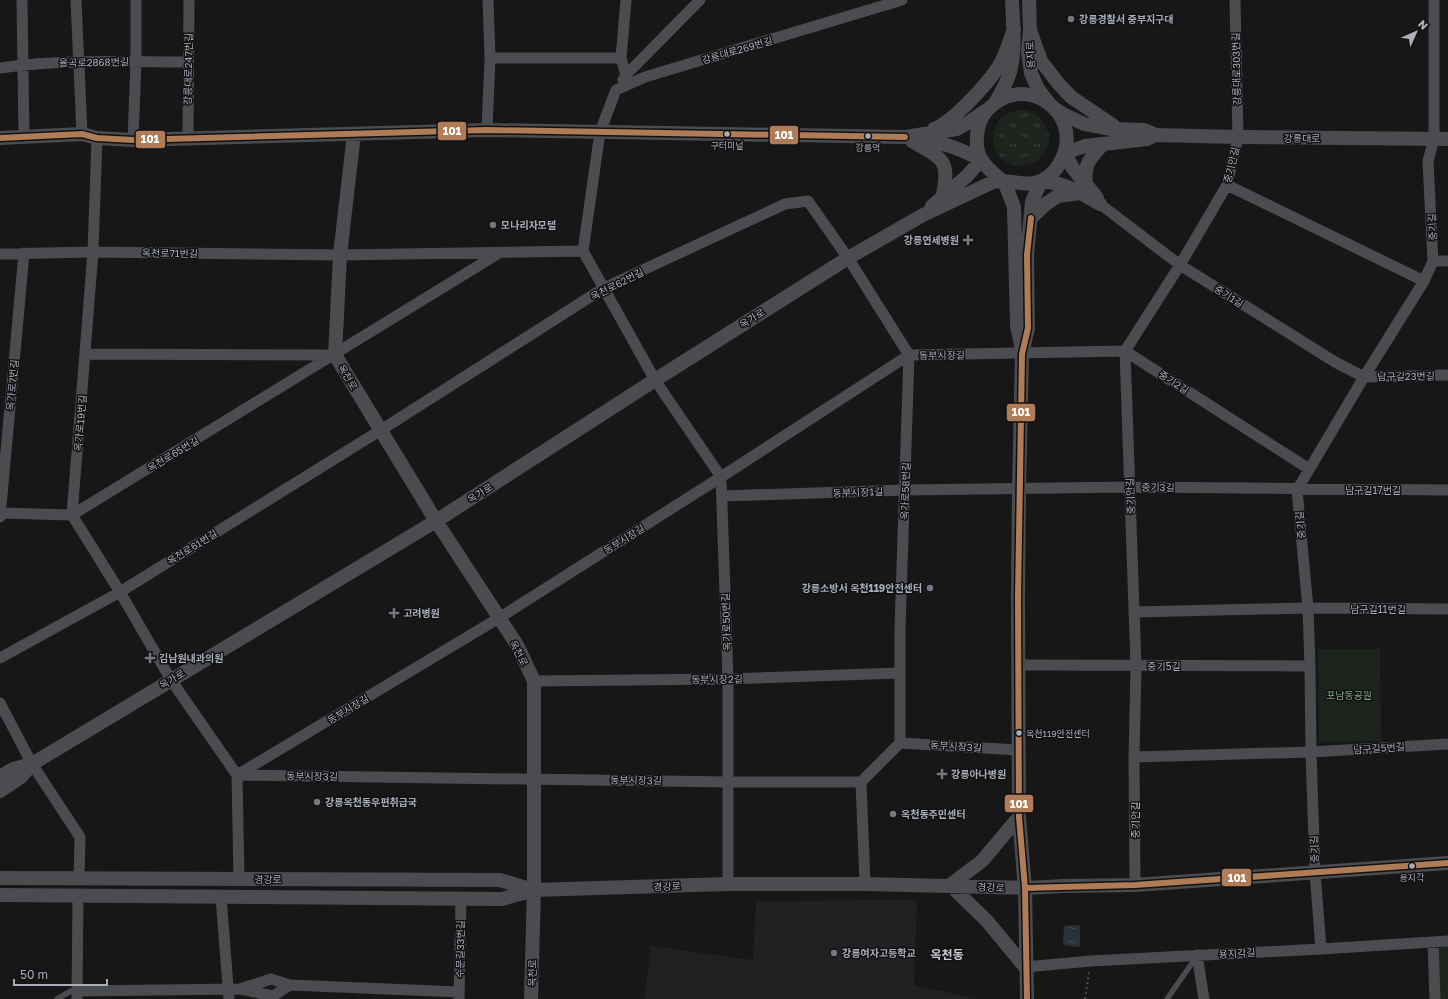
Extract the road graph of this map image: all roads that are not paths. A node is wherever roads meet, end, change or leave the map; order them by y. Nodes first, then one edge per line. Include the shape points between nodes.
1 (22, 0) edge
2 (76, 0) edge
3 (136, 0) edge
4 (189, 0) edge
5 (488, 0) edge
6 (626, 0) edge
7 (700, 0) edge
8 (902, 0) edge
9 (1012, 0) edge
10 (1029, 0) edge
11 (1235, 0) edge
12 (1434, 0) edge
13 (1014, 29) junction
14 (1030, 30) junction
15 (490, 58) junction
16 (621, 58) junction
17 (79, 61) junction
18 (136, 62) junction
19 (188, 62) junction
20 (22, 64) junction
21 (0, 68) edge
22 (626, 75) junction
23 (616, 90) junction
24 (991, 106) junction
25 (1052, 106) junction
26 (487, 130) junction
27 (1119, 130) junction
28 (600, 132) junction
29 (82, 134) junction
30 (354, 134) junction
31 (1156, 135) junction
32 (24, 137) junction
33 (905, 137) junction
34 (1238, 137) junction
35 (0, 138) edge
36 (98, 138) junction
37 (188, 138) junction
38 (1434, 139) junction
39 (1448, 139) edge
40 (133, 140) junction
41 (1103, 144) junction
42 (1065, 152) junction
43 (981, 160) junction
44 (1003, 181) junction
45 (1041, 181) junction
46 (1227, 185) junction
47 (1084, 189) junction
48 (968, 194) junction
49 (943, 195) junction
50 (1100, 204) joint
51 (1014, 207) junction
52 (923, 215) junction
53 (1031, 218) junction
54 (583, 251) junction
55 (94, 252) junction
56 (24, 253) junction
57 (500, 253) junction
58 (0, 254) edge
59 (340, 255) junction
60 (848, 258) junction
61 (1433, 261) junction
62 (1448, 261) edge
63 (1180, 265) junction
64 (1424, 281) junction
65 (604, 288) junction
66 (1125, 351) junction
67 (85, 354) junction
68 (1022, 354) junction
69 (335, 355) junction
70 (909, 355) junction
71 (1448, 375) edge
72 (1364, 377) junction
73 (655, 380) junction
74 (380, 430) junction
75 (1310, 469) junction
76 (721, 477) junction
77 (1130, 487) junction
78 (1019, 488) junction
79 (905, 490) junction
80 (1297, 490) junction
81 (1448, 490) edge
82 (722, 496) junction
83 (0, 513) edge
84 (72, 515) junction
85 (0, 516) edge
86 (436, 521) junction
87 (120, 592) junction
88 (1308, 608) junction
89 (1448, 609) edge
90 (1134, 612) junction
91 (499, 618) junction
92 (0, 658) edge
93 (1018, 665) junction
94 (1136, 666) junction
95 (1310, 666) junction
96 (900, 673) junction
97 (728, 679) junction
98 (171, 680) junction
99 (534, 681) junction
100 (0, 703) edge
101 (900, 743) junction
102 (1448, 744) edge
103 (1018, 750) junction
104 (1311, 752) junction
105 (1134, 757) junction
106 (32, 764) junction
107 (237, 776) junction
108 (0, 777) edge
109 (534, 778) junction
110 (728, 782) junction
111 (861, 782) junction
112 (0, 791) edge
113 (1019, 817) junction
114 (1448, 863) edge
115 (1315, 872) junction
116 (0, 878) edge
117 (79, 879) junction
118 (239, 879) junction
119 (728, 884) junction
120 (865, 884) junction
121 (950, 885) junction
122 (1135, 885) junction
123 (1025, 888) junction
124 (534, 890) junction
125 (0, 895) edge
126 (78, 896) junction
127 (221, 897) junction
128 (461, 899) junction
129 (1448, 941) edge
130 (1433, 942) junction
131 (1321, 950) junction
132 (1197, 955) junction
133 (1026, 967) junction
134 (290, 985) junction
135 (240, 989) junction
136 (229, 994) edge
137 (77, 995) edge
138 (459, 996) edge
139 (57, 999) edge
140 (531, 999) edge
141 (1026, 999) edge
142 (1167, 999) edge
143 (1204, 999) edge
144 (1435, 999) edge

1 - 20 street
2 - 17 street
3 - 18 street
4 - 19 street, 강릉대로247번길
5 - 15 street
6 - 16 street
7 - 22 street
8 - 23 street, 강릉대로269번길 via 645,77
9 - 13 street, 용지로
10 - 14 street, 용지로
11 - 34 street, 강릉대로303번길
12 - 38 street, 중기길
13 - 24 street, 용지로 via 1010,72 1004,87
13 - 33 street via 998,68 957,114 939,127
14 - 25 street, 용지로 via 1028,52 1031,73 1038,89
14 - 27 street via 1041,61 1058,83 1080,104
15 - 16 street
15 - 26 street
16 - 22 street
17 - 18 street, 율곡로2868번길
17 - 20 street, 율곡로2868번길
17 - 29 street
18 - 19 street, 율곡로2868번길
18 - 40 street
19 - 37 street, 강릉대로247번길
20 - 21 street, 율곡로2868번길
20 - 32 street
22 - 23 street
23 - 28 street
24 - 25 street via 1014,94 1029,94 1043,99
24 - 33 street via 957,128
24 - 43 street via 979,122 976,138
25 - 27 street via 1084,124
25 - 42 street via 1063,120 1067,133
26 - 28 street
26 - 30 street
27 - 31 street via 1144,130
28 - 33 street
28 - 54 street
29 - 32 street
29 - 36 street
30 - 37 street
30 - 59 street, 옥천로
31 - 34 street, 강릉대로
31 - 41 street via 1147,139
32 - 35 street
33 - 43 street via 942,142
33 - 49 street via 942,161 946,171
34 - 38 street, 강릉대로
34 - 46 street, 중기안길
36 - 40 street
36 - 55 street, 옥가로19번길
37 - 40 street
38 - 39 street, 강릉대로
38 - 61 street, 중기길 via 1428,161
41 - 42 street
41 - 47 street via 1087,165
42 - 45 street via 1062,162 1053,173
42 - 47 street
43 - 44 street via 985,167
43 - 49 street via 967,176
44 - 45 street via 1027,185
44 - 48 street via 988,184
44 - 51 street
45 - 47 street
45 - 53 street via 1032,202
46 - 63 street, 중기안길
46 - 64 street
47 - 50 street
47 - 53 street via 1058,196 1046,203
48 - 51 street via 985,190 995,191
48 - 52 street
49 - 52 street
50 - 63 street, 중기1길
51 - 68 street via 1017,326
52 - 60 street, 옥가로
53 - 68 street via 1028,328
54 - 57 street
54 - 65 street
55 - 56 street, 옥천로71번길
55 - 59 street, 옥천로71번길
55 - 67 street, 옥가로19번길
56 - 58 street, 옥천로71번길
56 - 83 street, 옥가로7번길
57 - 59 street
57 - 69 street, 옥천로
59 - 69 street, 옥천로
60 - 65 street, 옥천로62번길 via 808,201 785,204
60 - 70 street
60 - 73 street, 옥가로
61 - 62 street
61 - 64 street, 중기길
63 - 66 street, 중기안길
63 - 72 street, 중기1길 via 1335,362
64 - 72 street, 중기길
65 - 73 street
65 - 74 street, 옥천로62번길
66 - 68 street
66 - 75 street, 중기2길
66 - 77 street, 중기안길
67 - 69 street
67 - 84 street, 옥가로19번길
68 - 70 street, 동부시장길
68 - 78 street
69 - 74 street, 옥천로
69 - 84 street, 옥천로65번길
70 - 76 street, 동부시장길
70 - 79 street, 옥가로58번길
71 - 72 street, 남구길23번길
72 - 75 street, 중기길
73 - 76 street
73 - 86 street, 옥가로
74 - 86 street, 옥천로
74 - 87 street, 옥천로61번길
75 - 80 street, 중기길
76 - 82 street, 옥가로50번길
76 - 91 street, 동부시장길
77 - 78 street, 중기3길
77 - 80 street, 중기3길
77 - 90 street, 중기안길
78 - 79 street, 동부시장1길
78 - 93 street
79 - 82 street, 동부시장1길
79 - 96 street, 옥가로58번길
80 - 81 street, 남구길17번길
80 - 88 street, 중기길
82 - 97 street, 옥가로50번길
83 - 84 street
83 - 85 street, 옥가로7번길
84 - 87 street
86 - 91 street, 옥천로
86 - 98 street, 옥가로
87 - 92 street, 옥천로61번길
87 - 98 street
88 - 89 street, 남구길11번길
88 - 90 street, 남구길11번길
88 - 95 street, 중기길
90 - 94 street, 중기안길
91 - 99 street, 옥천로 via 517,645
91 - 107 street, 동부시장길
93 - 94 street, 중기5길
93 - 103 street
94 - 95 street, 중기5길
94 - 105 street, 중기안길
95 - 104 street, 중기길
96 - 97 street, 동부시장2길
96 - 101 street, 옥가로58번길
97 - 99 street, 동부시장2길
97 - 110 street, 옥가로50번길
98 - 106 street, 옥가로
98 - 107 street
99 - 109 street, 옥천로
100 - 106 street
101 - 103 street, 동부시장3길
101 - 111 street
102 - 104 street, 남구길5번길
103 - 113 street
104 - 105 street, 남구길5번길
104 - 115 street, 중기길
105 - 122 street, 중기안길
106 - 108 street, 옥가로 via 13,769
106 - 112 street, 옥가로 via 21,778
106 - 117 street via 80,837
107 - 109 street, 동부시장3길
107 - 118 street
109 - 110 street, 동부시장3길
109 - 124 street, 옥천로
110 - 111 street, 동부시장3길
110 - 119 street, 옥가로50번길
111 - 120 street
113 - 121 street via 982,861
113 - 123 street
114 - 115 street, 경강로
115 - 122 street, 경강로
115 - 131 street, 중기길
116 - 117 street, 경강로
117 - 118 street, 경강로
118 - 124 street, 경강로 via 500,880
119 - 120 street, 경강로
119 - 124 street, 경강로
120 - 121 street, 경강로
121 - 123 street, 경강로
121 - 133 street via 987,921
122 - 123 street, 경강로
123 - 133 street
124 - 128 street, 경강로 via 502,899
124 - 140 street, 옥천로
125 - 126 street, 경강로
126 - 127 street, 경강로
126 - 137 street
127 - 128 street, 경강로
127 - 136 street
128 - 138 street, 수문길33번길
129 - 130 street, 용지각길
130 - 131 street, 용지각길
130 - 144 street
131 - 132 street, 용지각길
132 - 133 street, 용지각길
132 - 142 lane
132 - 143 street
133 - 141 street
134 - 135 street via 271,979
134 - 135 street via 273,996
134 - 138 street
135 - 136 street
136 - 137 street
137 - 139 lane via 72,991

